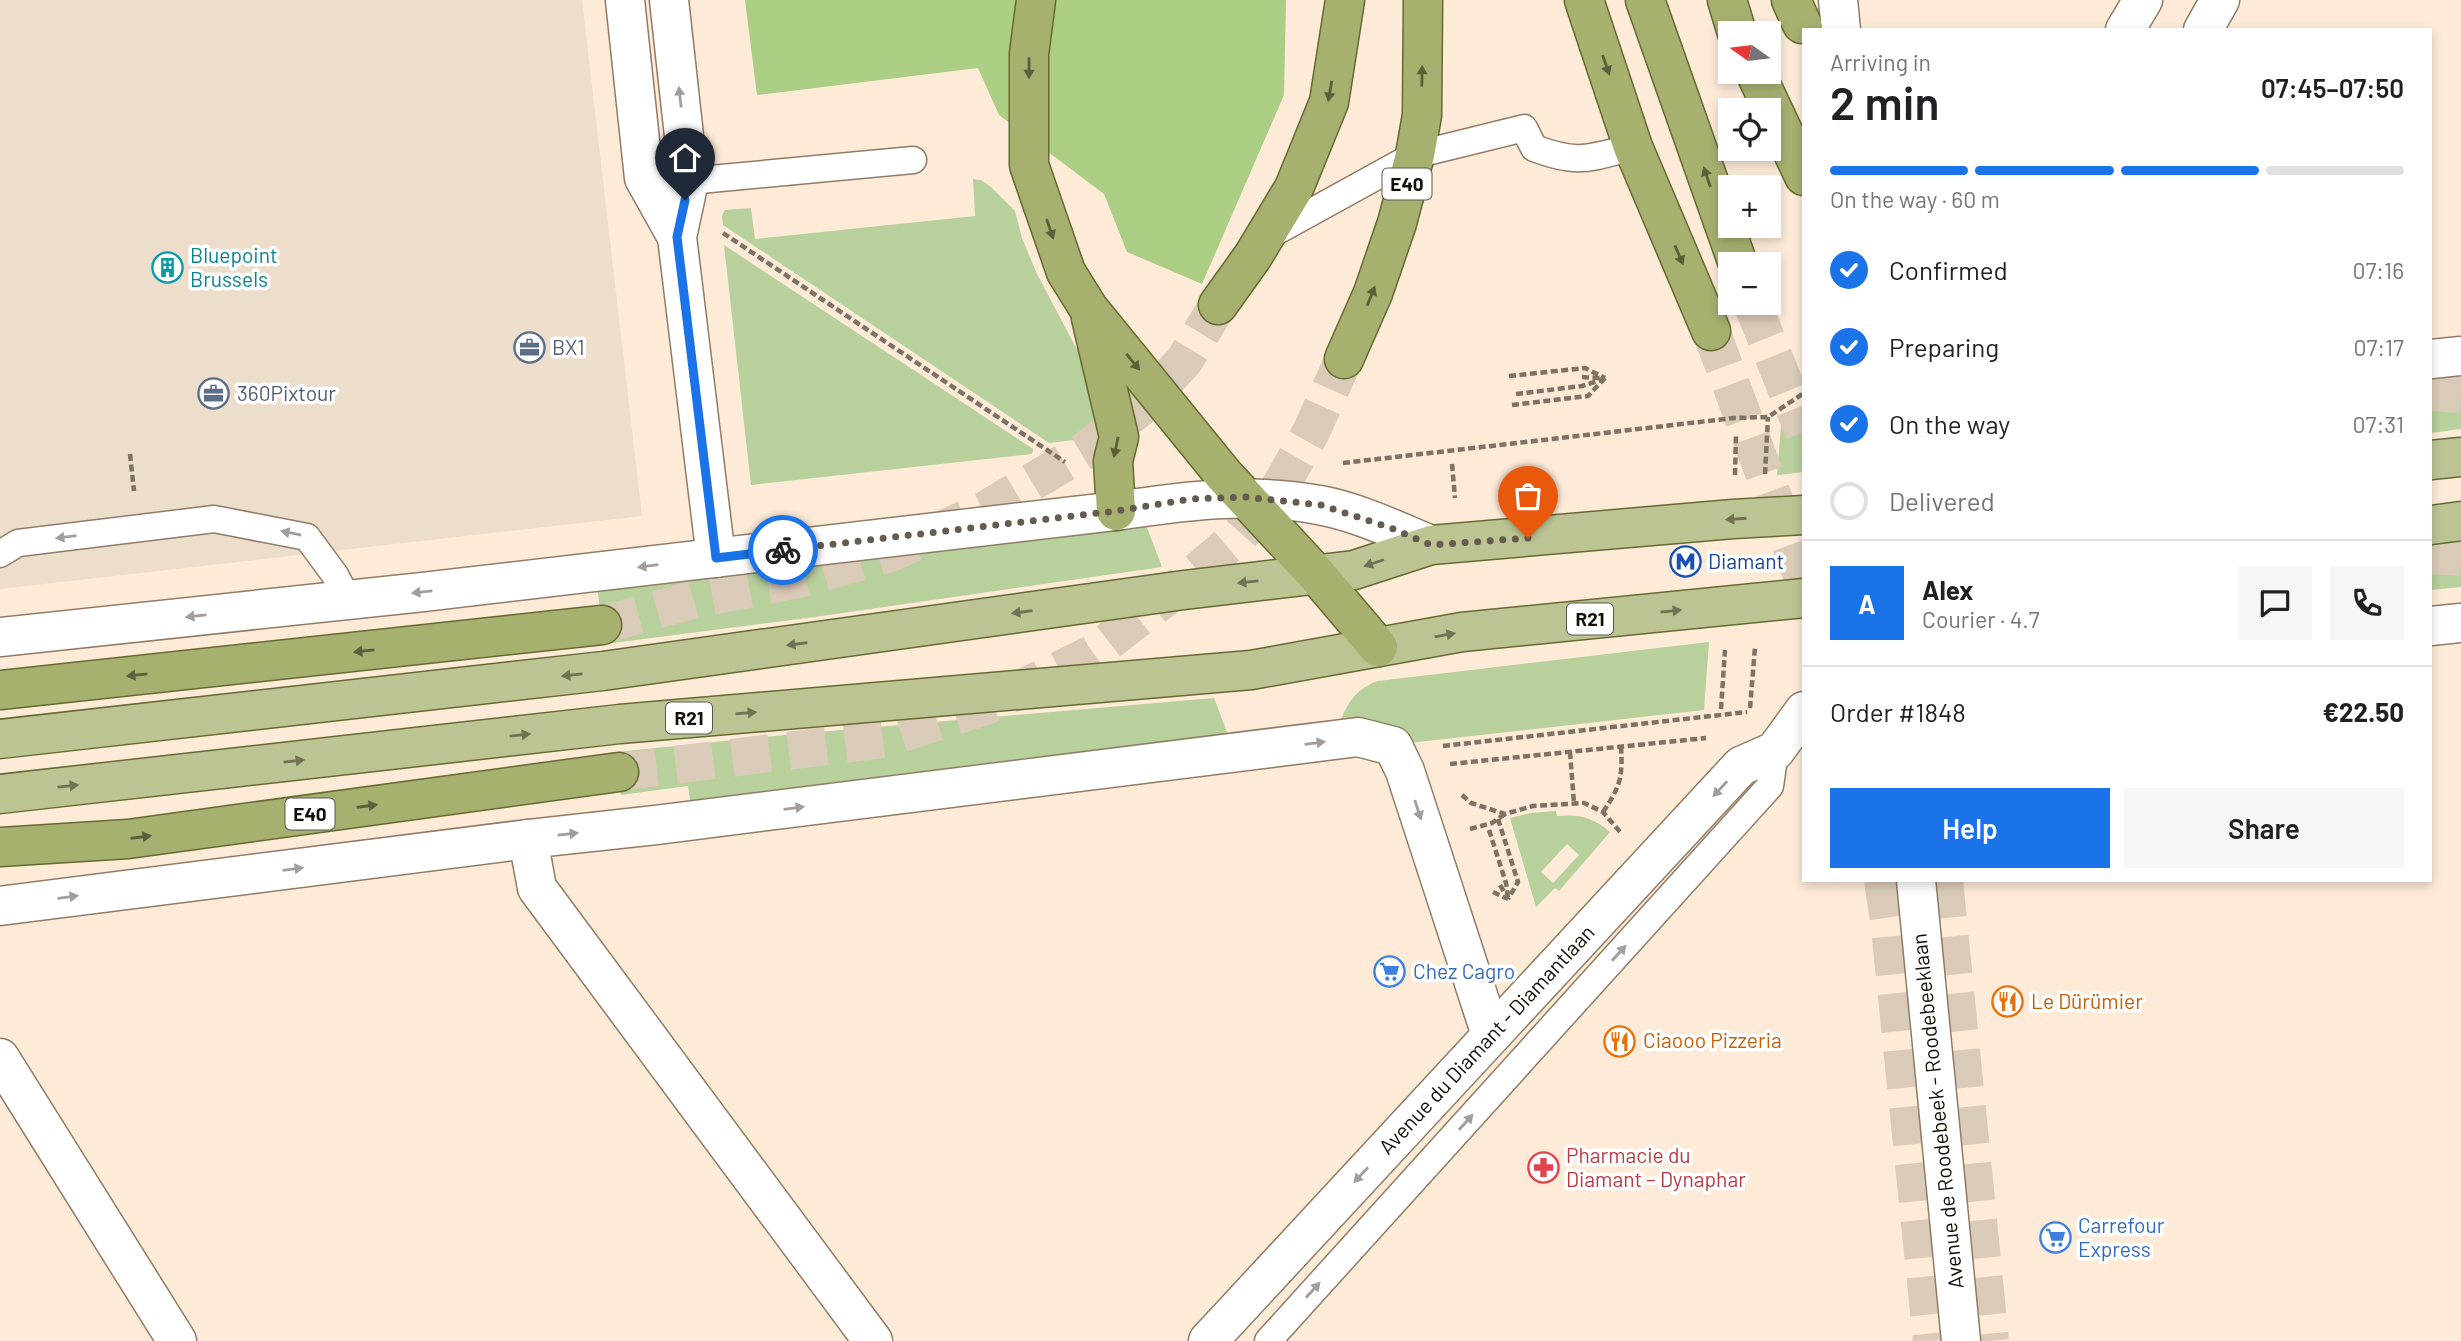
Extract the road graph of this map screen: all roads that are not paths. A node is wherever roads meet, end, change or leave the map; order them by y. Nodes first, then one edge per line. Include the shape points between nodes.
1 (625, 0) edge
2 (669, 0) edge
3 (1036, 0) edge
4 (1345, 0) edge
5 (1423, 0) edge
6 (1584, 0) edge
7 (1645, 0) edge
8 (1727, 0) edge
9 (1838, 0) edge
10 (2143, 0) edge
11 (2220, 0) edge
12 (1733, 21) edge
13 (1841, 28) edge
14 (2126, 28) edge
15 (2204, 28) edge
16 (1761, 84) edge
17 (1633, 147) junction
18 (1415, 155) junction
19 (913, 160) dead end
20 (1802, 172) edge
21 (690, 181) junction
22 (677, 237) junction
23 (1264, 239) junction
24 (1734, 252) edge
25 (1218, 305) tunnel mouth
26 (1089, 309) junction
27 (1710, 331) tunnel mouth
28 (2461, 356) edge
29 (1344, 359) tunnel mouth
30 (2432, 359) edge
31 (2461, 457) edge
32 (2432, 460) edge
33 (1245, 497) junction
34 (1116, 511) junction
35 (1802, 515) edge
36 (2461, 521) edge
37 (2432, 525) edge
38 (1431, 545) junction
39 (0, 554) edge
40 (716, 558) junction
41 (1316, 574) junction
42 (1802, 598) edge
43 (348, 600) junction
44 (2461, 623) edge
45 (602, 625) tunnel mouth
46 (2432, 626) edge
47 (0, 637) edge
48 (1378, 647) junction
49 (0, 690) edge
50 (1802, 714) edge
51 (0, 739) edge
52 (1775, 751) junction
53 (619, 772) tunnel mouth
54 (0, 794) edge
55 (528, 839) junction
56 (0, 847) edge
57 (1916, 882) edge
58 (0, 906) edge
59 (1491, 1035) junction
60 (0, 1058) edge
61 (177, 1341) edge
62 (873, 1341) edge
63 (1208, 1341) edge
64 (1268, 1341) edge
65 (1961, 1341) edge

1 - 22 street via 644,178
21 -> 2 street
3 -> 26 highway via 1029,54 1029,164 1066,272
4 -> 23 highway via 1329,102 1294,188
18 -> 5 highway, E40 via 1422,115
6 -> 17 highway
24 -> 7 highway
8 - 12 highway
9 - 13 street
10 - 14 street
11 - 15 street
16 - 20 highway
17 - 18 lane via 1582,160 1560,158 1535,148 1524,128
17 -> 27 highway
18 - 23 lane
29 -> 18 highway, E40 via 1373,293
19 - 21 lane
21 - 22 street
22 - 40 street
23 - 25 highway
26 -> 33 highway
26 -> 34 highway via 1119,437 1113,461
28 - 30 street
31 - 32 main road
33 - 34 street via 1191,499
33 - 38 street via 1321,505
33 - 41 highway
34 - 40 street
35 -> 38 main road
36 - 37 main road
38 -> 41 main road via 1354,570
43 -> 39 lane via 307,537 214,519 18,543
40 -> 43 street
41 - 48 highway
41 -> 51 main road via 603,671
48 -> 42 main road, R21 via 1462,632
43 -> 47 street
44 - 46 street
45 -> 49 highway
54 -> 48 main road, R21 via 620,724 1251,670
50 - 52 street, Avenue du Diamant - Diamantlaan
52 -> 59 street, Avenue du Diamant - Diamantlaan via 1741,766
64 -> 52 lane, Avenue du Diamant - Diamantlaan via 1770,786
56 -> 53 highway, E40 via 128,839
58 -> 55 street
55 -> 59 street via 1358,737 1399,759
55 - 62 street via 537,888
57 - 65 street, Avenue de Roodebeek - Roodebeeklaan
59 -> 63 street, Avenue du Diamant - Diamantlaan
60 - 61 street

